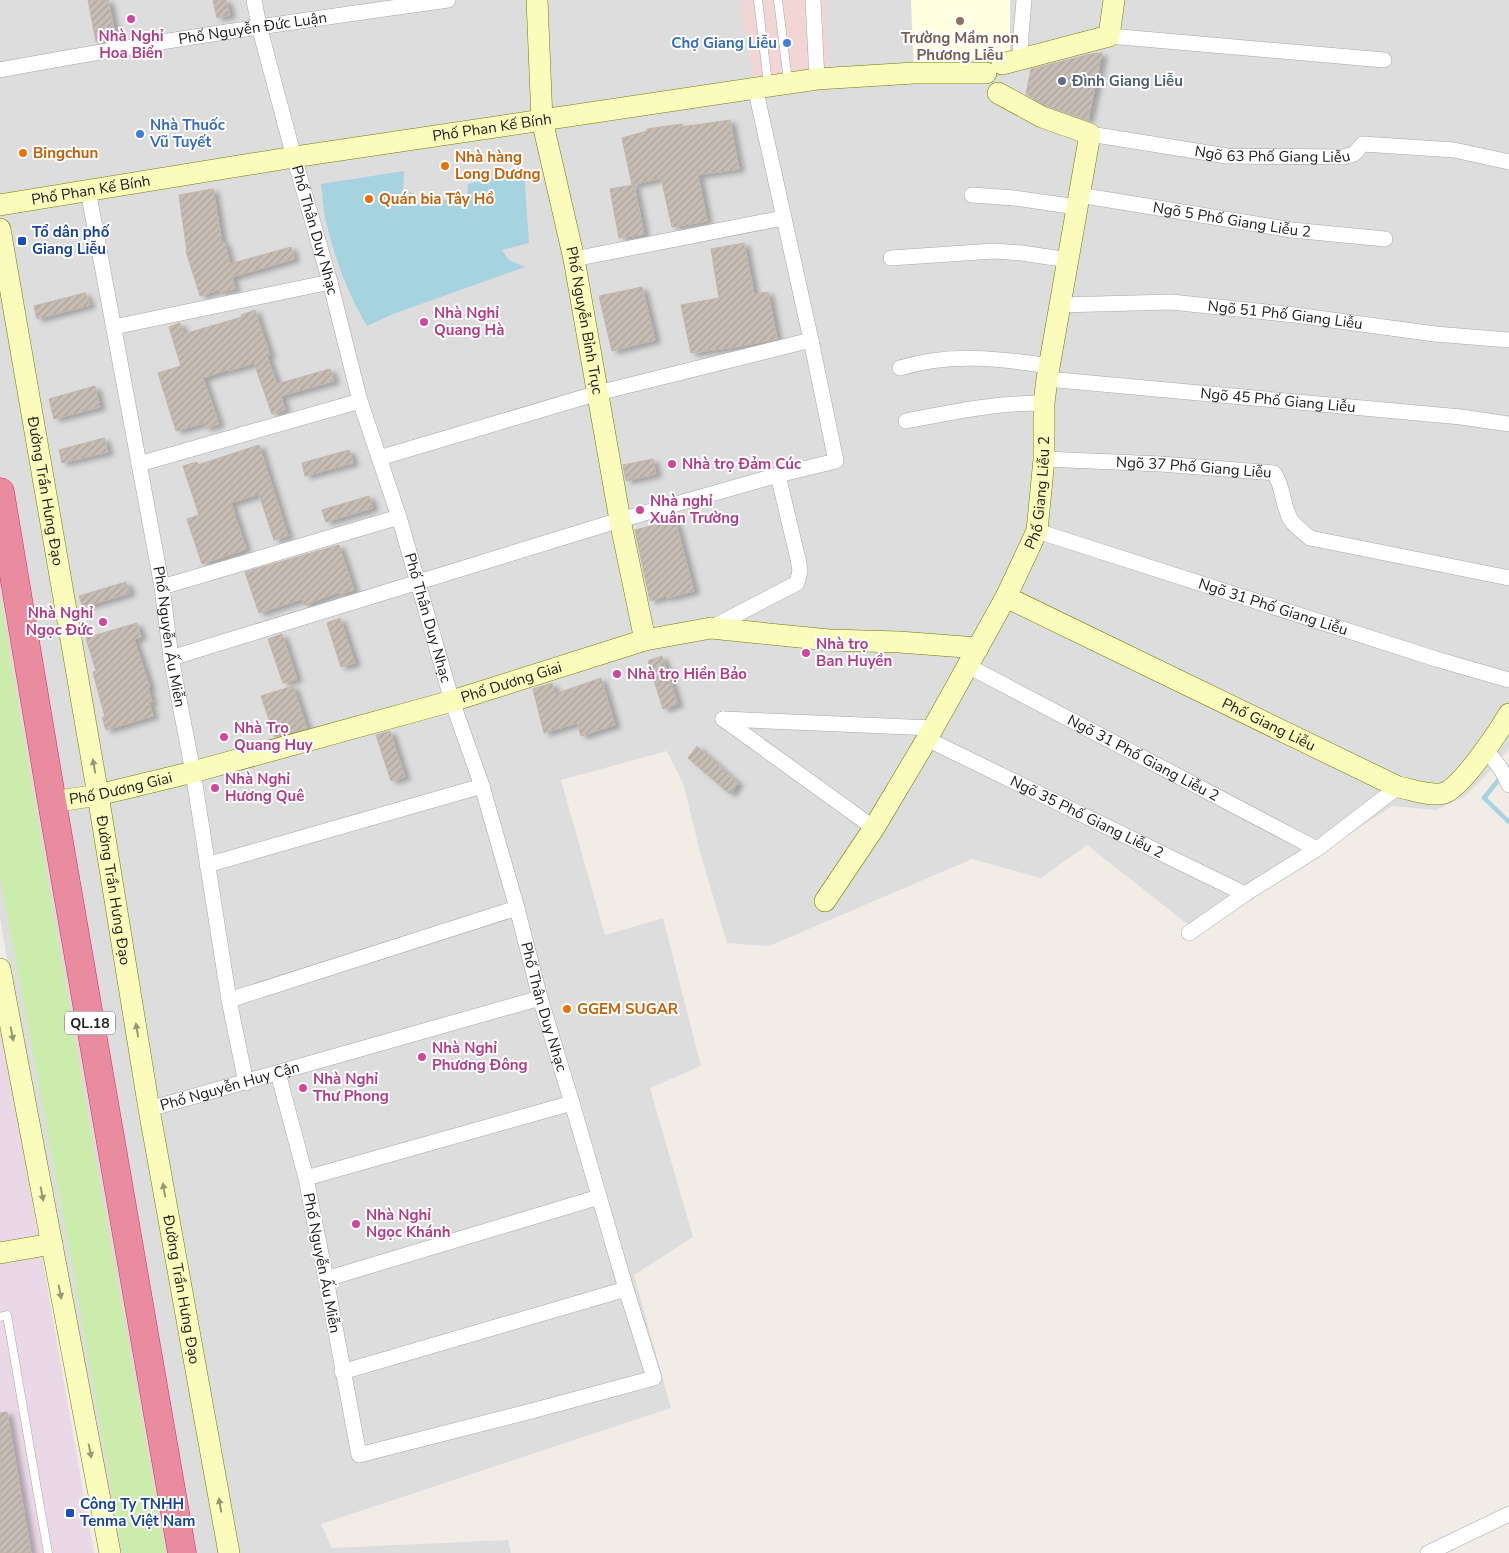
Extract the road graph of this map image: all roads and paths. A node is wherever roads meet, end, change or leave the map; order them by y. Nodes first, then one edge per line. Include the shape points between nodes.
1 (254, 0) edge
2 (448, 0) edge
3 (537, 0) edge
4 (758, 0) edge
5 (778, 0) edge
6 (813, 0) edge
7 (1024, 0) edge
8 (1114, 0) edge
9 (259, 26) junction
10 (1109, 36) junction
11 (1384, 60) dead end
12 (1003, 65) junction
13 (0, 70) edge
14 (817, 79) junction
15 (771, 85) junction
16 (542, 120) junction
17 (1090, 134) junction
18 (294, 156) junction
19 (1509, 162) edge
20 (88, 190) junction
21 (972, 195) dead end
22 (1078, 201) junction
23 (0, 205) edge
24 (783, 218) junction
25 (0, 229) edge
26 (1384, 239) dead end
27 (574, 258) junction
28 (891, 258) dead end
29 (1068, 260) junction
30 (330, 282) junction
31 (1060, 305) junction
32 (114, 327) junction
33 (811, 340) junction
34 (1509, 340) edge
35 (900, 368) dead end
36 (1048, 373) junction
37 (598, 393) junction
38 (360, 401) junction
39 (1044, 403) junction
40 (906, 421) dead end
41 (1509, 424) edge
42 (378, 458) junction
43 (1044, 459) junction
44 (139, 464) junction
45 (778, 475) junction
46 (0, 492) edge
47 (399, 517) junction
48 (620, 520) junction
49 (1037, 531) junction
50 (1509, 578) edge
51 (417, 581) junction
52 (162, 587) junction
53 (1006, 597) junction
54 (711, 628) junction
55 (646, 640) junction
56 (973, 657) junction
57 (171, 658) junction
58 (1509, 680) edge
59 (452, 701) junction
60 (1509, 714) edge
61 (930, 734) junction
62 (1485, 748) junction
63 (193, 772) junction
64 (1509, 785) edge
65 (482, 786) junction
66 (1398, 787) junction
67 (98, 795) junction
68 (52, 802) junction
69 (874, 828) junction
70 (1317, 848) junction
71 (207, 864) junction
72 (1246, 894) junction
73 (825, 901) dead end
74 (517, 908) junction
75 (1189, 933) dead end
76 (0, 969) edge
77 (540, 998) junction
78 (229, 1000) junction
79 (278, 1073) junction
80 (246, 1083) junction
81 (572, 1103) junction
82 (150, 1109) junction
83 (306, 1178) junction
84 (599, 1197) junction
85 (52, 1244) junction
86 (0, 1253) edge
87 (326, 1279) junction
88 (626, 1289) junction
89 (0, 1317) edge
90 (342, 1372) junction
91 (359, 1454) joint
92 (1509, 1514) edge
93 (48, 1553) edge
94 (110, 1553) edge
95 (182, 1553) edge
96 (229, 1553) edge
97 (1428, 1553) edge

1 - 9 street, Phố Thân Duy Nhạc
2 - 9 street, Phố Nguyễn Đức Luận
3 - 16 main road, Phố Nguyễn Bỉnh Trục
4 - 15 lane
5 - 15 lane
6 - 14 street
7 - 12 street via 1020,35
8 - 10 main road
9 - 13 street, Phố Nguyễn Đức Luận
9 - 18 street, Phố Thân Duy Nhạc
10 - 11 street
10 - 12 main road, Phố Phan Kế Bính
12 - 14 main road, Phố Phan Kế Bính
12 - 17 main road via 985,82 990,90 1042,117
14 - 15 main road, Phố Phan Kế Bính
15 - 16 main road, Phố Phan Kế Bính
15 - 24 street
16 - 18 main road, Phố Phan Kế Bính
16 - 27 main road, Phố Nguyễn Bỉnh Trục
17 - 19 street, Ngõ 63 Phố Giang Liễu via 1227,156 1343,157 1354,154 1363,144 1371,144 1454,150
17 - 22 main road, Phố Giang Liễu 2
18 - 20 main road, Phố Phan Kế Bính
18 - 30 street, Phố Thân Duy Nhạc
20 - 23 main road, Phố Phan Kế Bính
20 - 32 street, Phố Nguyễn Ấu Miễn
21 - 22 street, Ngõ 5 Phố Giang Liễu 2
22 - 26 street, Ngõ 5 Phố Giang Liễu 2
22 - 29 main road, Phố Giang Liễu 2
24 - 27 street
24 - 33 street
67 -> 25 main road, Đường Trần Hưng Đạo
27 - 37 main road, Phố Nguyễn Bỉnh Trục
28 - 29 street via 994,251
29 - 31 main road, Phố Giang Liễu 2
30 - 32 street
30 - 38 street, Phố Thân Duy Nhạc
31 - 34 street, Ngõ 51 Phố Giang Liễu via 1170,302
31 - 36 main road, Phố Giang Liễu 2
32 - 44 street, Phố Nguyễn Ấu Miễn
33 - 37 street
33 - 45 street via 836,461
35 - 36 street, Ngõ 45 Phố Giang Liễu via 956,358 990,358
36 - 39 main road, Phố Giang Liễu 2
36 - 41 street, Ngõ 45 Phố Giang Liễu
37 - 42 street
37 - 48 main road, Phố Nguyễn Bỉnh Trục
38 - 42 street, Phố Thân Duy Nhạc
38 - 44 street
39 - 40 street via 980,406
39 - 43 main road, Phố Giang Liễu 2
42 - 47 street, Phố Thân Duy Nhạc
43 - 49 main road, Phố Giang Liễu 2
43 - 50 street, Ngõ 37 Phố Giang Liễu via 1274,473 1280,481 1288,515 1310,538
44 - 52 street, Phố Nguyễn Ấu Miễn
45 - 48 street
45 - 54 street via 798,559 797,583
46 - 68 highway, QL.18
47 - 51 street, Phố Thân Duy Nhạc
47 - 52 street
48 - 51 street
48 - 55 main road, Phố Nguyễn Bỉnh Trục
49 - 53 main road, Phố Giang Liễu 2
49 - 58 street, Ngõ 31 Phố Giang Liễu
51 - 57 street
51 - 59 street, Phố Thân Duy Nhạc
52 - 57 street, Phố Nguyễn Ấu Miễn
53 - 56 main road, Phố Giang Liễu 2
53 - 66 main road, Phố Giang Liễu
54 - 55 main road, Phố Dương Giai
54 - 56 main road, Phố Dương Giai via 829,640 899,642
55 - 59 main road, Phố Dương Giai
56 - 61 main road, Phố Giang Liễu 2
56 - 70 street, Ngõ 31 Phố Giang Liễu 2
57 - 63 street, Phố Nguyễn Ấu Miễn
59 - 63 main road, Phố Dương Giai
59 - 65 street, Phố Thân Duy Nhạc
60 - 62 main road, Phố Giang Liễu
61 - 69 main road, Phố Giang Liễu 2
61 - 69 street via 724,719
61 - 72 street, Ngõ 35 Phố Giang Liễu 2
62 - 64 street
62 - 66 main road, Phố Giang Liễu via 1455,788 1442,794
63 - 67 main road, Phố Dương Giai
63 - 71 street, Phố Nguyễn Ấu Miễn
65 - 71 street
65 - 74 street, Phố Thân Duy Nhạc
66 - 70 street
67 - 68 main road, Phố Dương Giai
82 -> 67 main road, Đường Trần Hưng Đạo
68 - 95 highway, QL.18
69 - 73 main road, Phố Giang Liễu 2
70 - 72 street
71 - 78 street, Phố Nguyễn Ấu Miễn
72 - 75 street
74 - 77 street, Phố Thân Duy Nhạc
74 - 78 street
76 -> 85 main road
77 - 79 street, Phố Nguyễn Huy Cận
77 - 81 street, Phố Thân Duy Nhạc
78 - 80 street, Phố Nguyễn Ấu Miễn
79 - 80 street, Phố Nguyễn Huy Cận
79 - 83 street, Phố Nguyễn Ấu Miễn
80 - 82 street, Phố Nguyễn Huy Cận
81 - 83 street
81 - 84 street, Phố Thân Duy Nhạc
96 -> 82 main road, Đường Trần Hưng Đạo
83 - 87 street, Phố Nguyễn Ấu Miễn
84 - 87 street
84 - 88 street, Phố Thân Duy Nhạc
85 - 86 main road
85 -> 94 main road
87 - 90 street, Phố Nguyễn Ấu Miễn
88 - 90 street
88 - 91 street, Phố Thân Duy Nhạc via 654,1378
89 - 93 lane via 7,1316
90 - 91 street, Phố Nguyễn Ấu Miễn
92 - 97 street

